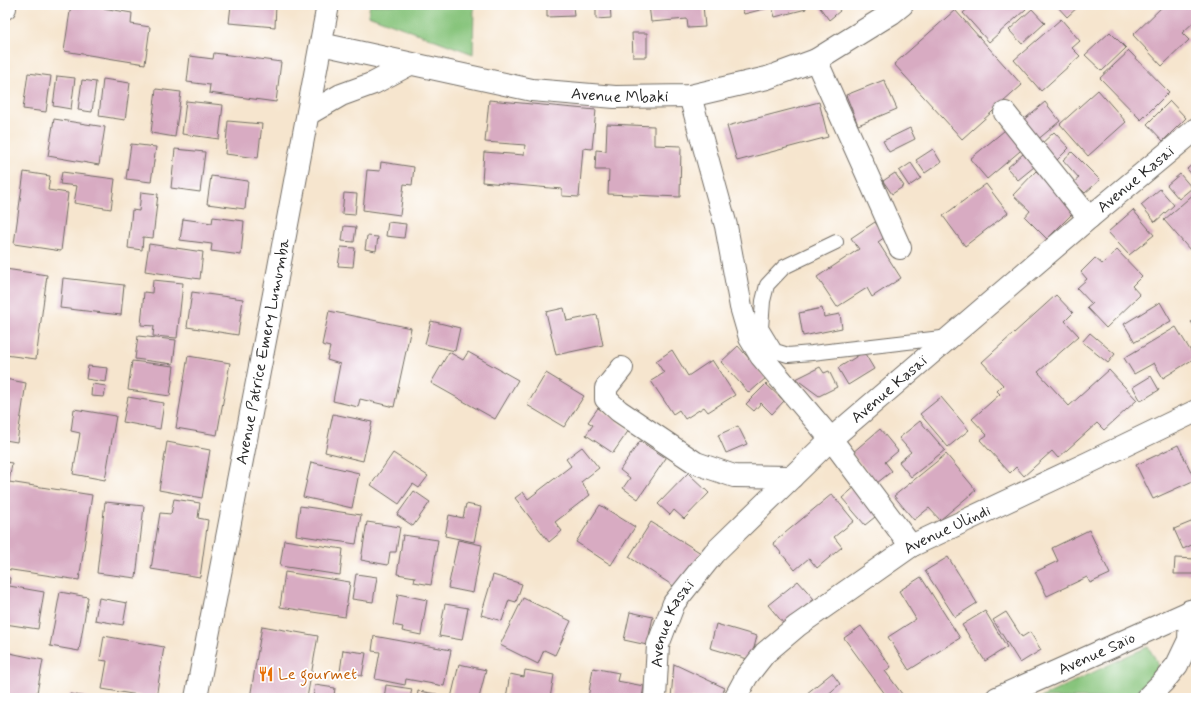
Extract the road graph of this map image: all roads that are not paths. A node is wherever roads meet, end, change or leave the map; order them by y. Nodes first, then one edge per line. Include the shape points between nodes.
1 (5, 5) edge
2 (328, 5) edge
3 (902, 5) edge
4 (5, 8) edge
5 (321, 44) junction
6 (816, 60) junction
7 (410, 64) junction
8 (690, 96) junction
9 (1005, 113) dead end
10 (308, 114) junction
11 (1196, 129) edge
12 (1089, 218) junction
13 (836, 242) dead end
14 (900, 248) dead end
15 (950, 336) junction
16 (622, 368) dead end
17 (1196, 411) edge
18 (831, 439) junction
19 (792, 477) junction
20 (911, 546) junction
21 (1193, 610) edge
22 (196, 698) edge
23 (654, 698) edge
24 (735, 698) edge
25 (997, 698) edge
26 (1147, 698) edge

1 - 4 street
2 - 5 street, Avenue Patrice Emery Lumumba
3 - 6 street, Avenue Mbaki
5 - 7 street, Avenue Mbaki
5 - 10 street, Avenue Patrice Emery Lumumba
6 - 8 street, Avenue Mbaki via 768,78
6 - 14 street
7 - 8 street, Avenue Mbaki via 532,90 614,98
7 - 10 street via 374,83 341,95
8 - 18 street via 726,226 741,307 750,338 761,356
9 - 12 street
10 - 22 street, Avenue Patrice Emery Lumumba
11 - 12 street, Avenue Kasaï
12 - 15 street, Avenue Kasaï
13 - 15 lane via 784,267 767,285 761,328 775,351 788,355 812,353
15 - 18 street, Avenue Kasaï
16 - 19 street via 606,388 606,399 619,411 696,463 734,476
17 - 20 street, Avenue Ulindi
18 - 19 street, Avenue Kasaï
18 - 20 street
19 - 23 street, Avenue Kasaï via 714,553 674,603 658,645
20 - 24 street, Avenue Ulindi via 797,626 765,653 747,676
21 - 25 street, Avenue Saïo
21 - 26 street via 1189,640 1177,665

